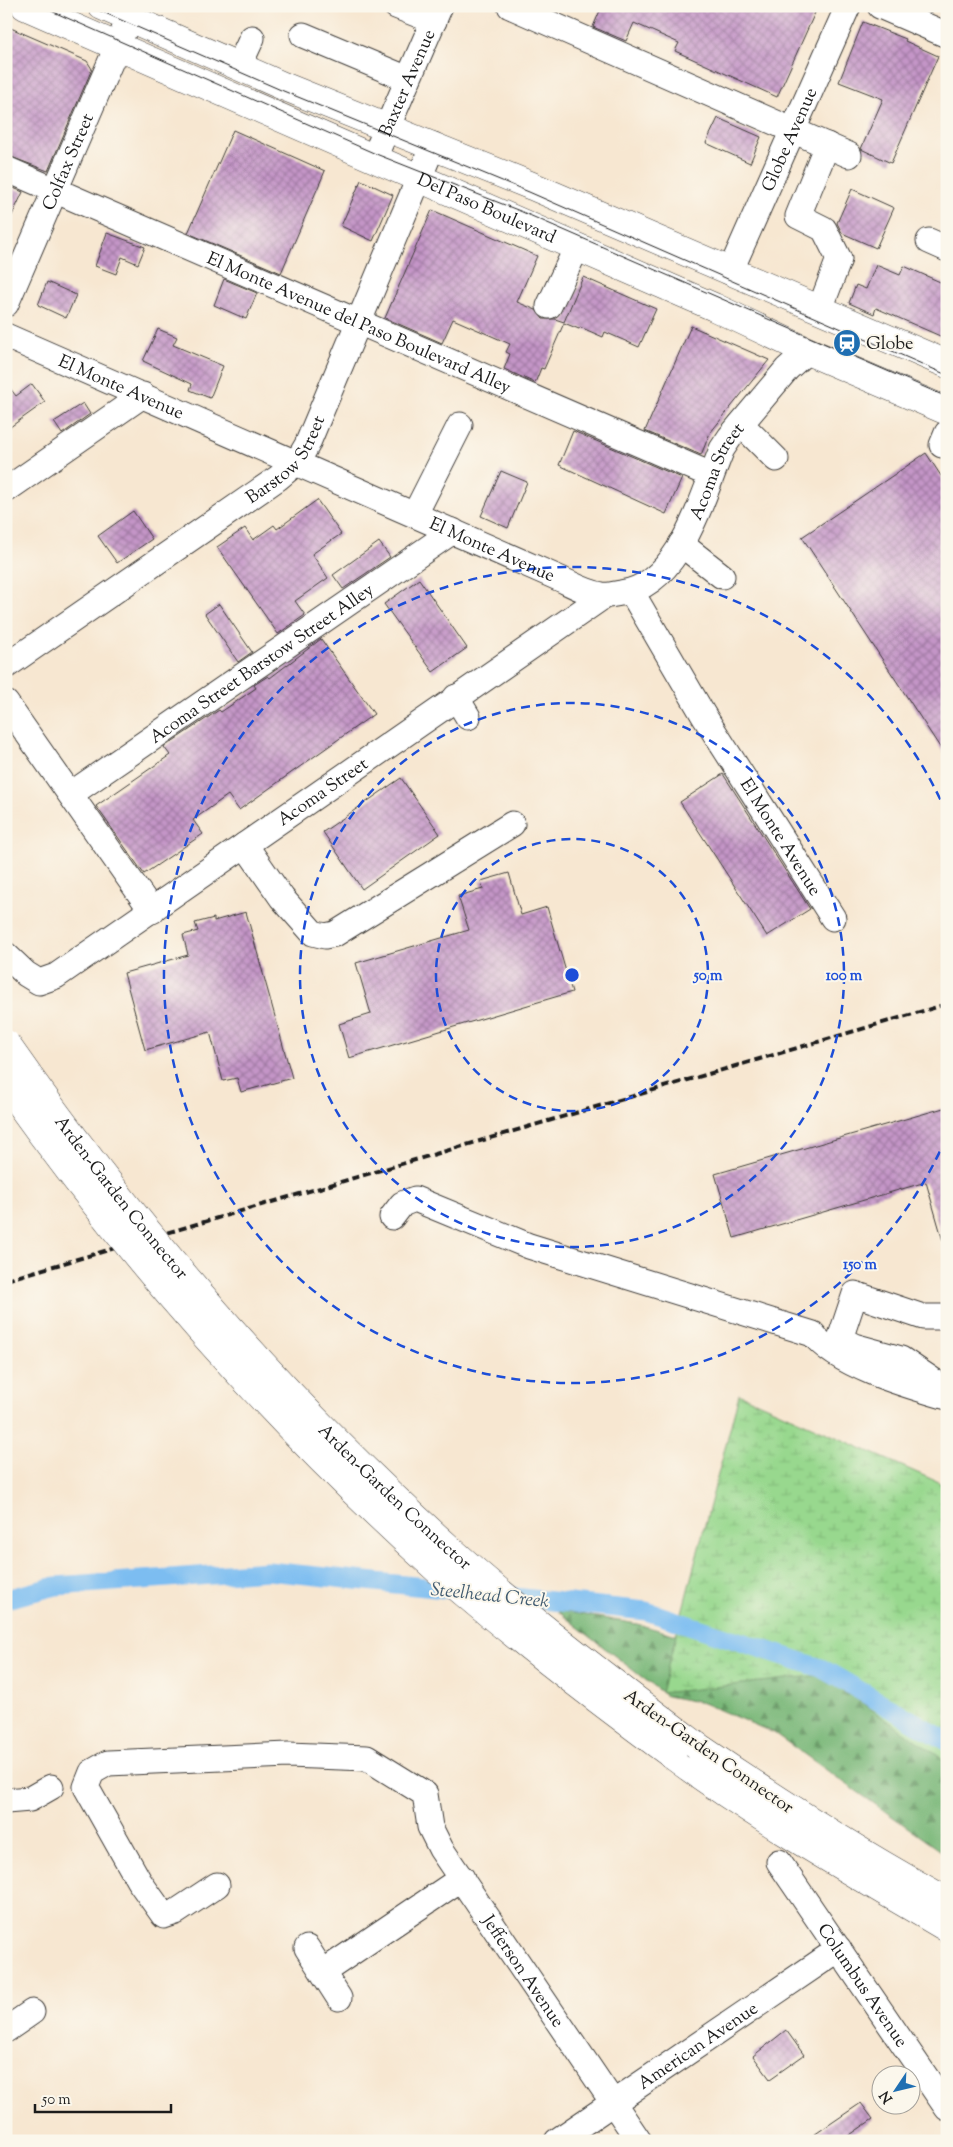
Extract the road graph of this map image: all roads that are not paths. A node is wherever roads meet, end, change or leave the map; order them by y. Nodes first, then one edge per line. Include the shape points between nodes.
1 (102, 6) edge
2 (396, 6) edge
3 (510, 6) edge
4 (848, 6) edge
5 (880, 6) edge
6 (31, 7) edge
7 (437, 13) edge
8 (129, 18) junction
9 (303, 35) dead end
10 (947, 35) edge
11 (252, 38) dead end
12 (118, 47) junction
13 (239, 66) junction
14 (408, 78) junction
15 (388, 128) junction
16 (793, 130) junction
17 (433, 145) junction
18 (827, 145) junction
19 (850, 155) dead end
20 (374, 158) junction
21 (6, 169) edge
22 (419, 179) junction
23 (55, 190) junction
24 (577, 247) junction
25 (730, 272) junction
26 (6, 304) edge
27 (549, 306) dead end
28 (820, 309) junction
29 (360, 323) junction
30 (6, 336) edge
31 (807, 351) junction
32 (947, 364) edge
33 (143, 395) junction
34 (947, 411) edge
35 (741, 424) junction
36 (460, 425) dead end
37 (776, 459) dead end
38 (297, 462) junction
39 (711, 475) junction
40 (6, 490) edge
41 (415, 514) junction
42 (453, 531) junction
43 (681, 544) junction
44 (722, 576) dead end
45 (631, 592) junction
46 (604, 596) junction
47 (6, 666) edge
48 (6, 703) edge
49 (71, 794) junction
50 (512, 824) dead end
51 (245, 845) junction
52 (152, 911) junction
53 (833, 918) dead end
54 (6, 955) edge
55 (6, 1044) edge
56 (6, 1085) edge
57 (392, 1217) dead end
58 (947, 1317) edge
59 (947, 1390) edge
60 (947, 1397) edge
61 (51, 1787) dead end
62 (6, 1801) edge
63 (779, 1862) dead end
64 (462, 1878) junction
65 (217, 1885) dead end
66 (947, 1901) edge
67 (947, 1928) edge
68 (307, 1948) dead end
69 (839, 1948) junction
70 (323, 1972) junction
71 (339, 1998) dead end
72 (32, 2012) dead end
73 (6, 2030) edge
74 (613, 2102) junction
75 (947, 2108) edge
76 (557, 2141) edge
77 (639, 2141) edge

1 - 8 main road, Del Paso Boulevard
2 - 7 street
3 - 16 street
4 - 16 street, Globe Avenue
5 - 10 street
6 - 12 main road, Del Paso Boulevard
7 - 14 street, Baxter Avenue
8 - 12 street, Colfax Street
8 - 13 main road, Del Paso Boulevard
9 - 14 street
11 - 13 street
12 - 20 main road, Del Paso Boulevard
12 - 23 street, Colfax Street
13 - 15 main road, Del Paso Boulevard
14 - 15 street, Baxter Avenue
15 - 17 main road, Del Paso Boulevard
15 - 20 street, Baxter Avenue
16 - 18 street
16 - 25 street, Globe Avenue
17 - 22 street, Barstow Street
17 - 25 main road, Del Paso Boulevard
18 - 19 street
18 - 28 street via 798,216 824,228 838,259
20 - 22 main road, Del Paso Boulevard
21 - 23 street, El Monte Avenue del Paso Boulevard Alley
22 - 24 main road, Del Paso Boulevard
22 - 29 street, Barstow Street
23 - 26 street, Colfax Street
23 - 29 street, El Monte Avenue del Paso Boulevard Alley
24 - 27 street
24 - 31 main road, Del Paso Boulevard
25 - 28 main road, Del Paso Boulevard
28 - 32 main road, Del Paso Boulevard
29 - 38 street, Barstow Street
29 - 39 street, El Monte Avenue del Paso Boulevard Alley
30 - 33 street, El Monte Avenue
31 - 34 main road, Del Paso Boulevard
31 - 35 street, Acoma Street via 787,369
33 - 38 street, El Monte Avenue
33 - 40 street
35 - 37 street
35 - 39 street, Acoma Street via 722,449
36 - 41 street
38 - 41 street, El Monte Avenue
38 - 47 street, Barstow Street
39 - 43 street, Acoma Street
41 - 42 street, El Monte Avenue
42 - 46 street, El Monte Avenue
42 - 49 street, Acoma Street Barstow Street Alley
43 - 44 street
43 - 45 street, Acoma Street via 668,567
45 - 46 street, El Monte Avenue
45 - 53 street, El Monte Avenue via 704,716
46 - 51 street, Acoma Street via 462,707
48 - 49 street
49 - 52 street
50 - 51 street via 335,934 325,936 313,933 282,898
51 - 52 street, Acoma Street
52 - 54 street, Acoma Street via 62,972 40,982
55 - 66 main road, Arden-Garden Connector, bridge via 89,1158 189,1284 340,1445 483,1578 606,1678 697,1746 770,1796 906,1880
56 - 67 main road, Arden-Garden Connector, bridge via 85,1192 163,1289 316,1454 408,1542 489,1614 583,1690 710,1784
57 - 60 street via 402,1204 415,1199 529,1246 813,1334 838,1356 877,1374
58 - 59 street via 923,1317 855,1294 840,1339 901,1359
61 - 62 street via 30,1799
63 - 69 street, Columbus Avenue
64 - 65 street, Jefferson Avenue via 434,1838 425,1794 367,1758 288,1755 108,1763 92,1772 86,1787 138,1880 164,1916 176,1912
64 - 70 street
64 - 74 street, Jefferson Avenue
68 - 70 street
69 - 74 street, American Avenue
69 - 75 street, Columbus Avenue
70 - 71 street
72 - 73 street
74 - 76 street, American Avenue
74 - 77 street, Jefferson Avenue

